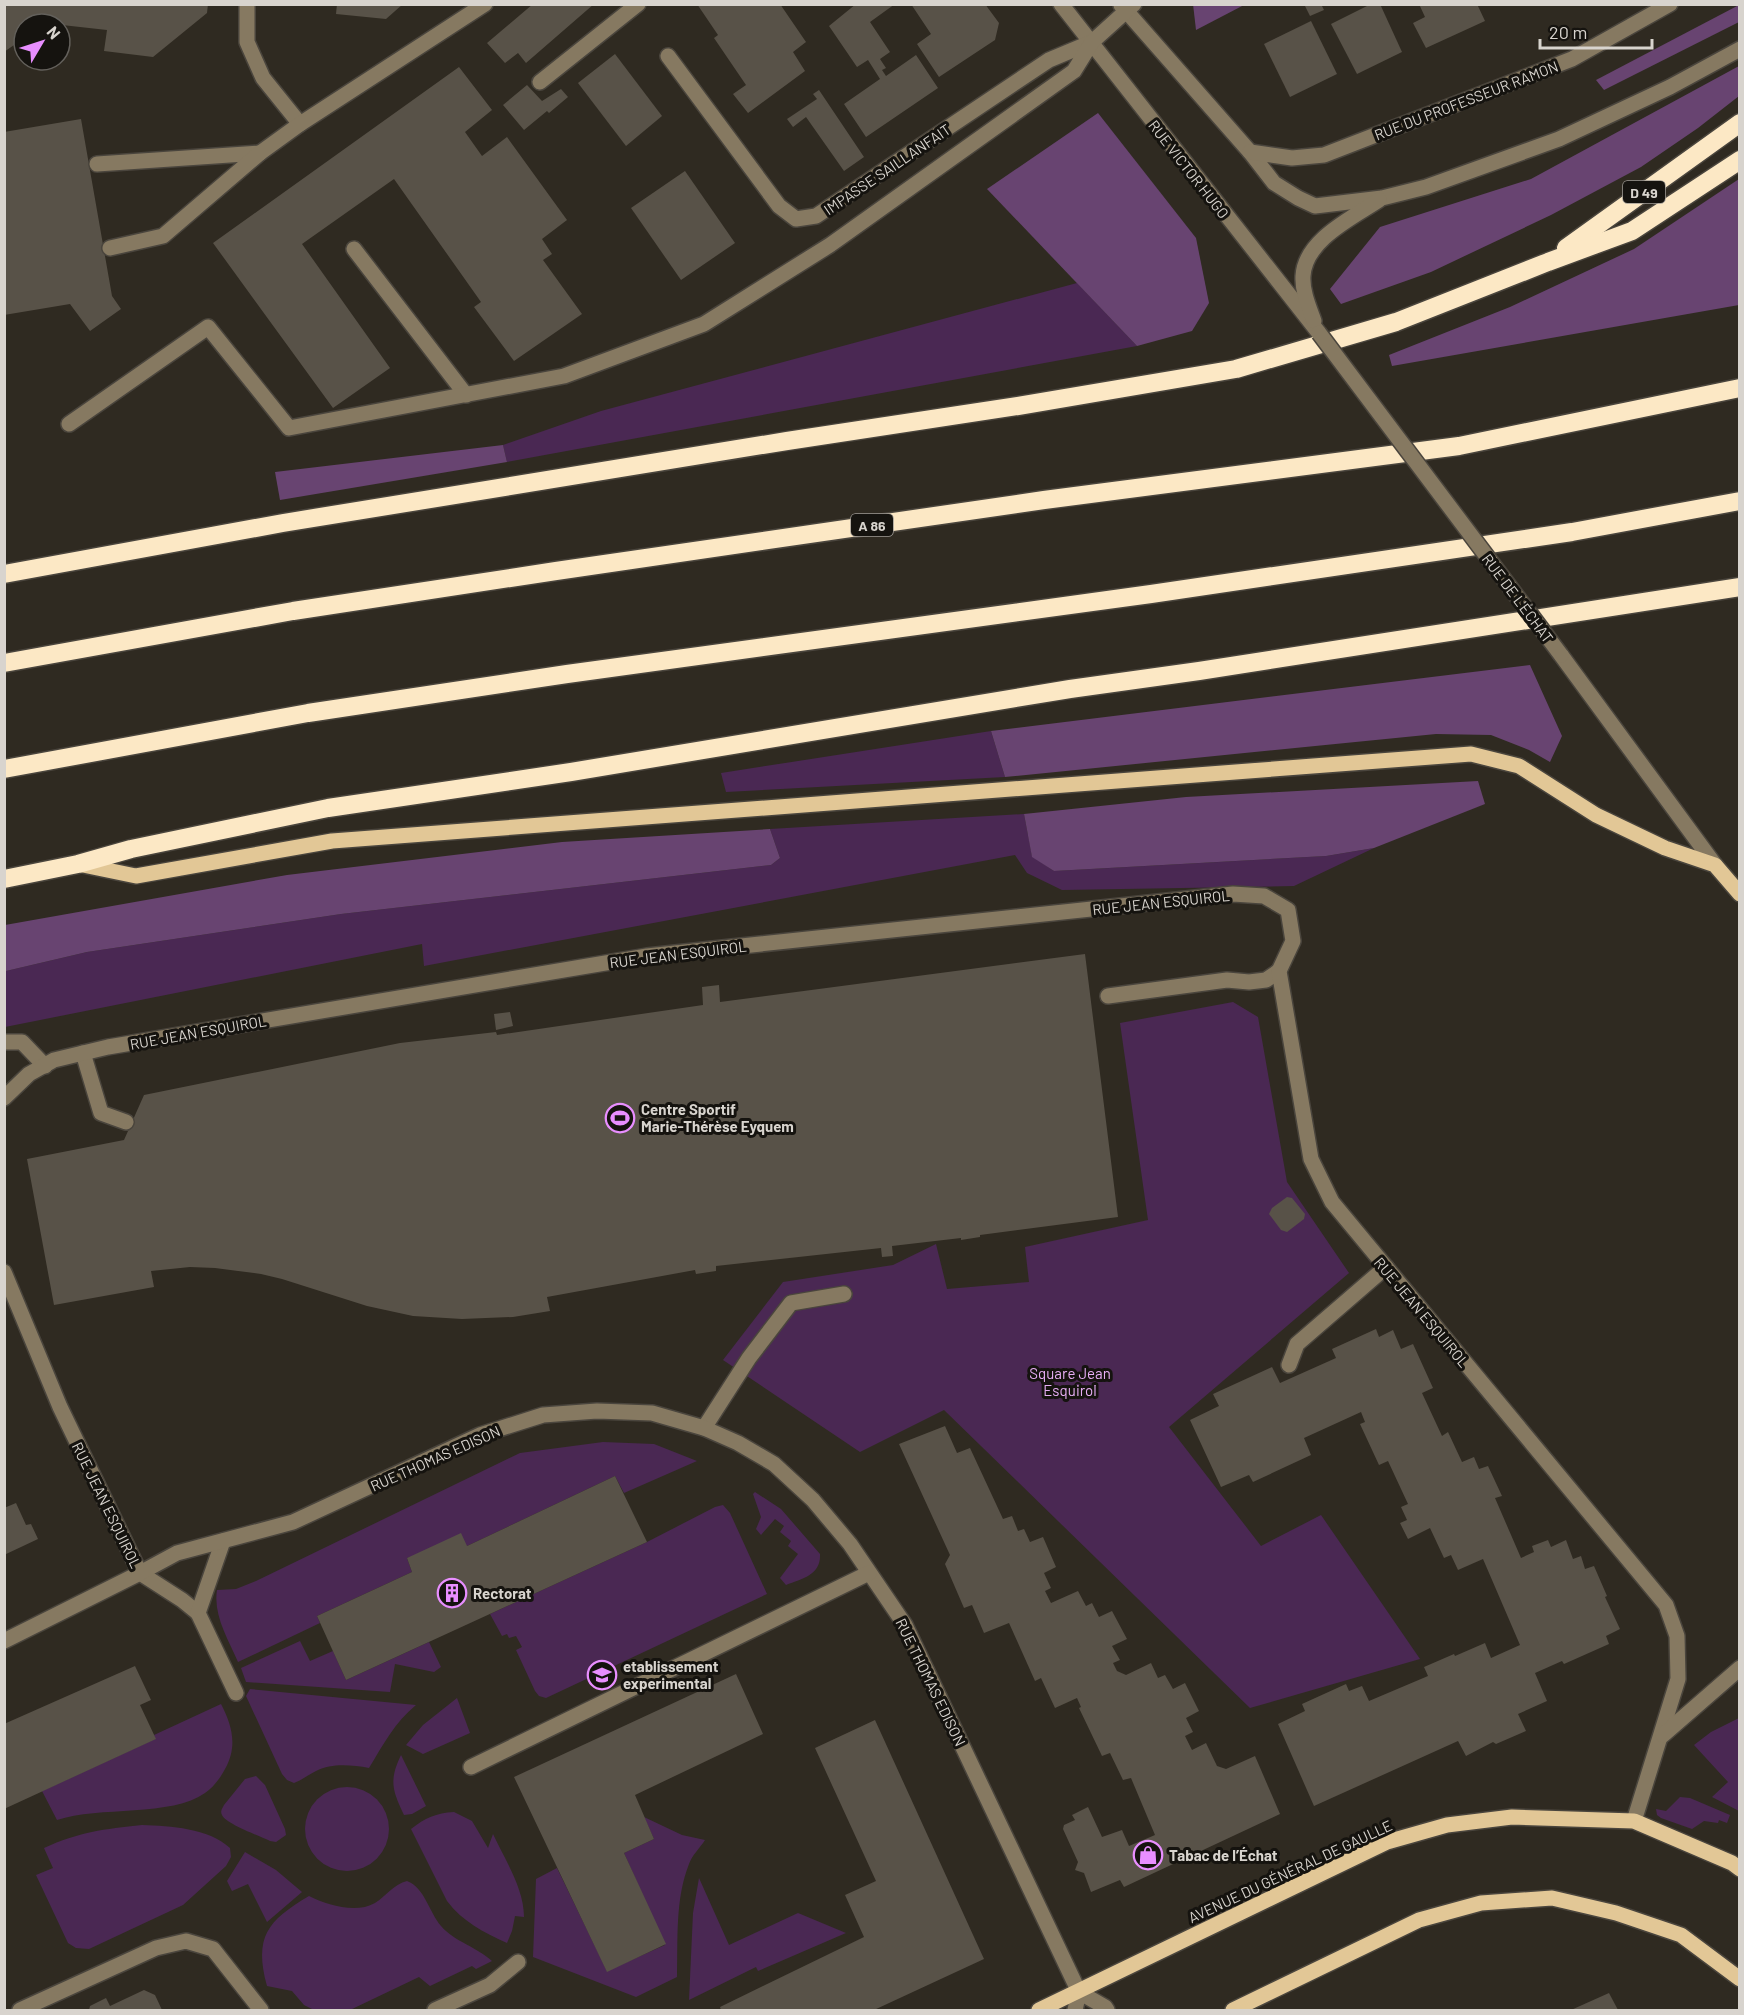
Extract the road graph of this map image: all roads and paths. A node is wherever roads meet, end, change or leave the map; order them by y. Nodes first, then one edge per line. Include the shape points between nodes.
1 (247, 4) edge
2 (485, 4) edge
3 (638, 4) edge
4 (1060, 4) edge
5 (1670, 4) edge
6 (1127, 7) edge
7 (1092, 42) junction
8 (1740, 49) edge
9 (668, 56) dead end
10 (540, 82) dead end
11 (1740, 123) edge
12 (300, 124) junction
13 (1250, 152) junction
14 (260, 153) junction
15 (1740, 160) edge
16 (97, 164) dead end
17 (1382, 198) junction
18 (110, 248) dead end
19 (354, 249) dead end
20 (1548, 262) junction
21 (1318, 333) junction
22 (1740, 388) edge
23 (466, 395) junction
24 (69, 424) dead end
25 (1740, 501) edge
26 (4, 574) edge
27 (1740, 587) edge
28 (4, 663) edge
29 (4, 769) edge
30 (78, 864) junction
31 (1715, 865) junction
32 (4, 879) edge
33 (1740, 894) edge
34 (1279, 971) junction
35 (1108, 996) dead end
36 (4, 1042) edge
37 (83, 1053) junction
38 (45, 1065) junction
39 (4, 1098) edge
40 (126, 1122) dead end
41 (1386, 1267) junction
42 (4, 1272) edge
43 (844, 1294) dead end
44 (1289, 1365) dead end
45 (704, 1428) junction
46 (223, 1541) junction
47 (869, 1573) junction
48 (140, 1574) junction
49 (198, 1613) junction
50 (4, 1641) edge
51 (1740, 1668) edge
52 (236, 1693) dead end
53 (1662, 1735) junction
54 (471, 1767) dead end
55 (1634, 1821) junction
56 (1740, 1869) edge
57 (518, 1962) dead end
58 (1740, 1979) edge
59 (1079, 1992) junction
60 (20, 2010) edge
61 (261, 2010) edge
62 (435, 2010) edge
63 (1039, 2010) edge
64 (1075, 2010) edge
65 (1107, 2010) edge
66 (1233, 2010) edge

1 - 12 street via 247,42 263,78
2 - 12 street
3 - 10 street
4 - 7 street, RUE VICTOR HUGO
5 - 13 street, RUE DU PROFESSEUR RAMON via 1572,59 1324,155 1292,158
6 - 7 street
6 - 13 street
7 - 9 street, IMPASSE SAILLANFAIT via 1049,60 816,216 796,219 779,206
7 - 21 street, RUE VICTOR HUGO
7 - 23 street via 1074,71 830,245 704,324 564,376
8 - 17 street via 1559,139 1425,187
11 - 20 highway, D 49
12 - 14 street
13 - 17 street via 1274,183 1315,206
14 - 16 street
14 - 18 street via 163,236
15 - 20 highway via 1632,231
17 - 21 street via 1320,239 1306,258 1302,277
19 - 23 street
20 - 26 highway via 1396,322 1236,369 294,522
21 - 31 street, RUE DE L'ÉCHAT, bridge
22 - 28 highway, A 86 via 1459,446 568,569 293,611
23 - 24 street via 289,428 208,327
25 - 29 highway via 1572,532 308,713
27 - 30 highway via 328,808 131,849
30 - 31 main road via 136,876 332,841 1470,754 1520,766 1596,815 1665,848
30 - 32 highway
31 - 33 main road
34 - 35 street via 1266,980 1227,980
34 - 37 street, RUE JEAN ESQUIROL via 1293,941 1288,910 1264,896 1233,894 647,956
34 - 41 street, RUE JEAN ESQUIROL via 1311,1159 1332,1202
36 - 38 street via 22,1042
37 - 38 street, RUE JEAN ESQUIROL
37 - 40 street via 101,1113
38 - 39 street, RUE JEAN ESQUIROL via 29,1074
41 - 44 street via 1297,1344
41 - 53 street, RUE JEAN ESQUIROL via 1666,1605 1677,1636 1678,1679
42 - 48 street, RUE JEAN ESQUIROL via 60,1407
43 - 45 street via 791,1304 749,1358
45 - 46 street, RUE THOMAS EDISON via 652,1413 597,1411 543,1415 480,1435 293,1522
45 - 47 street, RUE THOMAS EDISON via 774,1464 813,1500
46 - 48 street, RUE THOMAS EDISON via 177,1553
46 - 49 street
47 - 54 street
47 - 59 street, RUE THOMAS EDISON via 905,1625
48 - 49 street, RUE JEAN ESQUIROL
48 - 50 street, RUE THOMAS EDISON
49 - 52 street
51 - 53 street
53 - 55 street, RUE JEAN ESQUIROL
55 - 56 main road, AVENUE DU GÉNÉRAL DE GAULLE
55 - 59 main road, AVENUE DU GÉNÉRAL DE GAULLE via 1512,1817 1447,1825 1387,1842
57 - 62 street via 490,1985
58 - 66 main road via 1681,1935 1616,1913 1552,1898 1481,1903 1419,1920
59 - 63 main road, AVENUE DU GÉNÉRAL DE GAULLE
59 - 64 street
59 - 65 street
60 - 61 street via 156,1948 186,1941 213,1949

